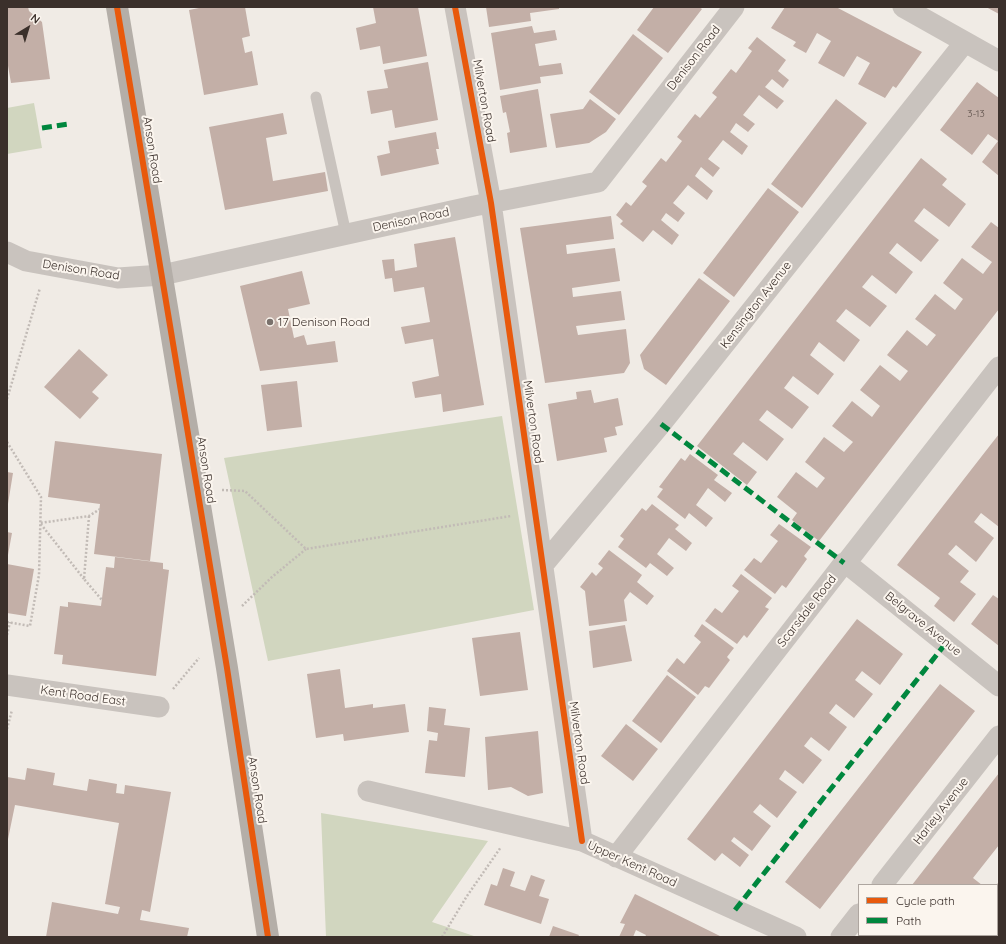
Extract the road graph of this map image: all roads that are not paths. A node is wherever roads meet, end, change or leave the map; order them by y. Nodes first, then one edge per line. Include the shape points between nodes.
1 (117, 7) edge
2 (455, 7) edge
3 (734, 7) edge
4 (903, 7) edge
5 (965, 42) junction
6 (999, 62) edge
7 (316, 98) dead end
8 (491, 203) junction
9 (346, 234) junction
10 (7, 252) edge
11 (162, 275) junction
12 (996, 376) edge
13 (846, 563) junction
14 (542, 565) junction
15 (7, 685) edge
16 (999, 686) edge
17 (159, 707) road end
18 (999, 736) edge
19 (368, 791) dead end
20 (582, 841) junction
21 (616, 857) junction
22 (883, 884) edge
23 (858, 915) edge
24 (268, 937) edge
25 (796, 937) edge
26 (841, 937) edge

1 - 11 highway, Anson Road
2 - 8 street, Milverton Road
3 - 8 street, Denison Road via 598,182
4 - 5 street
5 - 6 street
5 - 14 street, Kensington Avenue via 661,424
7 - 9 lane
8 - 9 street, Denison Road
8 - 14 street, Milverton Road
9 - 11 street, Denison Road
10 - 11 street, Denison Road via 26,261 118,278
11 - 24 highway, Anson Road
12 - 13 street, Scarsdale Road
13 - 16 street, Belgrave Avenue
13 - 21 street, Scarsdale Road
14 - 20 street, Milverton Road
15 - 17 street, Kent Road East
18 - 22 street, Harley Avenue
19 - 20 street, Upper Kent Road
20 - 21 street, Upper Kent Road
21 - 25 street, Upper Kent Road
23 - 26 street

